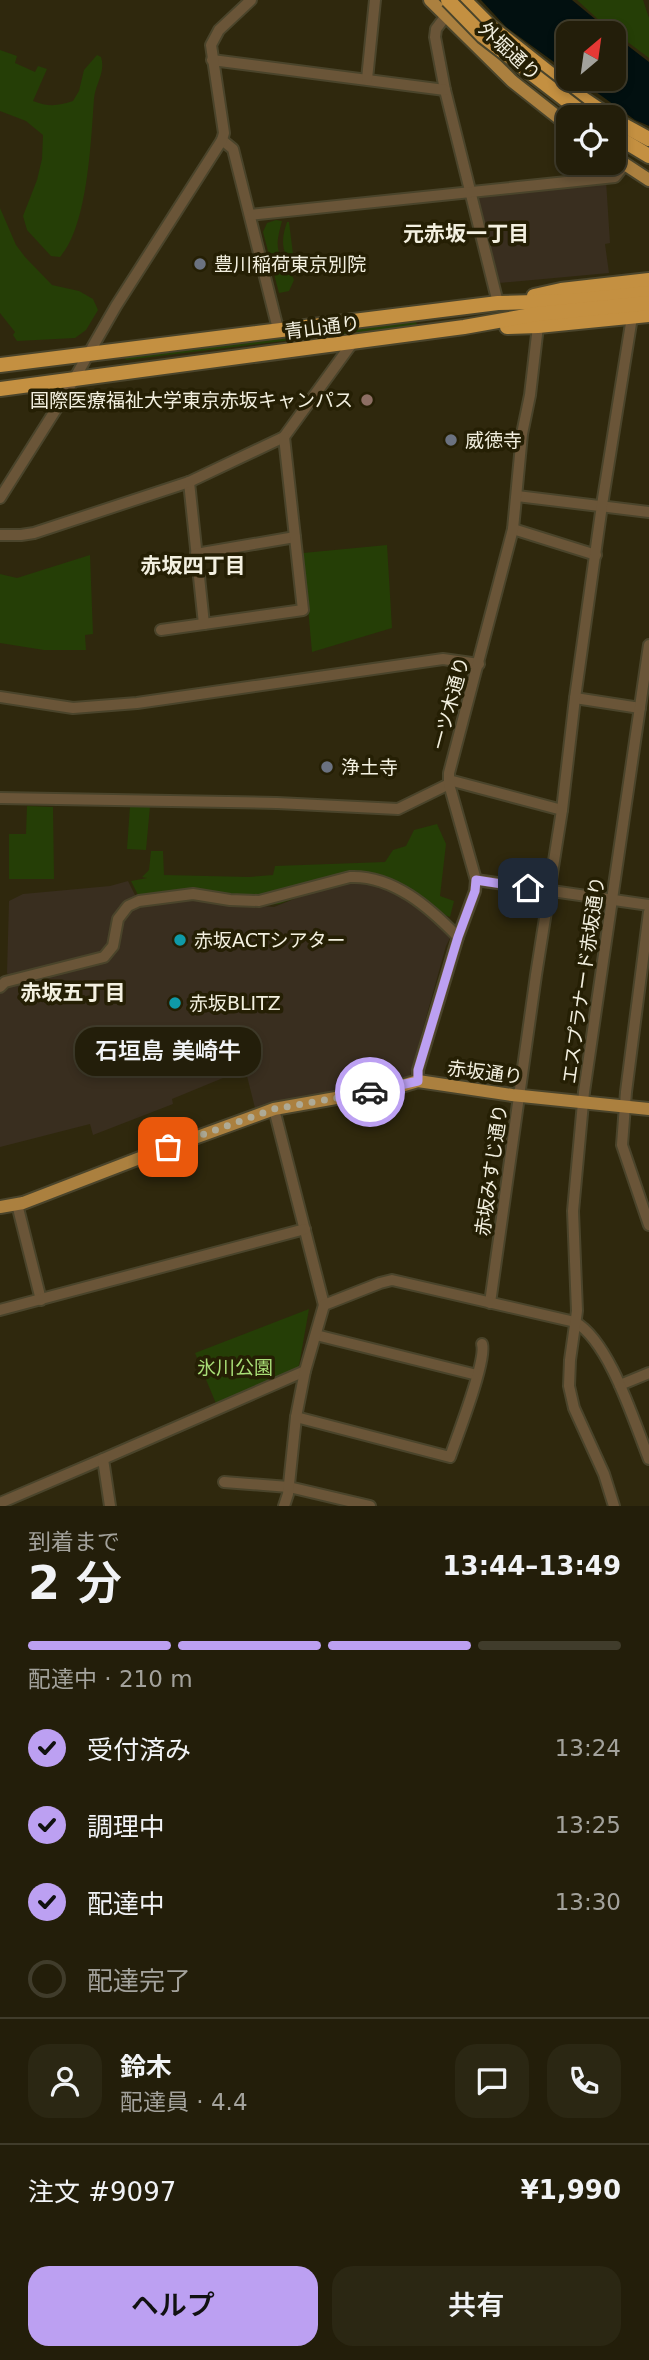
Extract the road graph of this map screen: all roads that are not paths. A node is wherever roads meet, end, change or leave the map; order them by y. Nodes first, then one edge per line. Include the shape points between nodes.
1 (251, 0) edge
2 (375, 0) edge
3 (429, 0) edge
4 (448, 0) edge
5 (464, 0) edge
6 (445, 17) junction
7 (212, 60) junction
8 (524, 66) junction
9 (367, 79) junction
10 (512, 81) junction
11 (445, 90) junction
12 (572, 105) edge
13 (581, 105) edge
14 (592, 105) edge
15 (556, 116) edge
16 (626, 127) edge
17 (626, 136) edge
18 (649, 139) edge
19 (222, 140) junction
20 (626, 142) edge
21 (649, 149) edge
22 (649, 156) edge
23 (626, 164) edge
24 (616, 175) edge
25 (649, 180) edge
26 (470, 191) junction
27 (250, 215) junction
28 (649, 280) edge
29 (649, 293) edge
30 (498, 303) junction
31 (649, 303) edge
32 (649, 315) edge
33 (632, 317) junction
34 (538, 326) junction
35 (464, 327) junction
36 (278, 329) junction
37 (353, 342) junction
38 (89, 354) junction
39 (0, 365) edge
40 (73, 380) junction
41 (0, 389) edge
42 (284, 437) junction
43 (190, 482) junction
44 (517, 496) junction
45 (0, 498) edge
46 (602, 505) junction
47 (649, 512) edge
48 (513, 529) junction
49 (0, 535) edge
50 (295, 537) junction
51 (196, 554) junction
52 (596, 555) junction
53 (204, 624) junction
54 (161, 630) dead end
55 (649, 645) edge
56 (479, 664) junction
57 (0, 696) edge
58 (575, 698) junction
59 (643, 715) edge
60 (449, 782) junction
61 (0, 798) edge
62 (562, 810) junction
63 (476, 880) junction
64 (550, 891) junction
65 (613, 899) junction
66 (649, 905) edge
67 (649, 912) edge
68 (458, 937) junction
69 (0, 987) edge
70 (643, 1003) edge
71 (418, 1081) junction
72 (519, 1096) junction
73 (584, 1102) junction
74 (624, 1107) junction
75 (274, 1109) junction
76 (649, 1109) edge
77 (16, 1205) junction
78 (0, 1207) edge
79 (649, 1224) edge
80 (305, 1228) junction
81 (41, 1300) junction
82 (490, 1303) junction
83 (324, 1305) junction
84 (0, 1310) edge
85 (575, 1322) junction
86 (316, 1335) junction
87 (482, 1345) dead end
88 (305, 1371) junction
89 (649, 1373) edge
90 (477, 1375) junction
91 (620, 1385) junction
92 (296, 1417) junction
93 (103, 1459) junction
94 (649, 1459) edge
95 (224, 1482) dead end
96 (289, 1487) junction
97 (0, 1503) edge
98 (110, 1506) edge
99 (284, 1506) edge
100 (370, 1506) edge
101 (614, 1506) edge

1 - 7 street via 215,36
2 - 9 street
3 - 6 main road, 外堀通り
4 - 8 main road, 外堀通り via 485,37
4 - 12 highway, bridge via 482,36
5 - 14 highway via 491,27
6 - 10 main road, 外堀通り
6 - 11 street via 435,37
7 - 9 street
7 - 19 street
8 - 10 main road
8 - 13 main road, 外堀通り
9 - 11 street
10 - 15 main road, 外堀通り
11 - 26 street
16 - 18 highway
17 - 21 main road
19 - 27 street via 233,149
19 - 38 street
20 - 22 highway
23 - 25 main road
24 - 26 street
26 - 27 street
26 - 30 street
27 - 36 street
28 - 30 highway
29 - 30 highway, 青山通り
30 - 36 highway, 青山通り
31 - 35 highway, 青山通り via 537,314
32 - 33 highway
33 - 34 highway
33 - 46 street, 赤坂みすじ通り
34 - 35 highway
34 - 44 street, 一ツ木通り
35 - 37 highway, 青山通り
36 - 38 highway, 青山通り
37 - 40 highway, 青山通り
37 - 42 street
38 - 39 highway, 青山通り
38 - 40 street
40 - 41 highway, 青山通り
40 - 45 street
42 - 43 street
42 - 50 street
43 - 49 street via 34,533
43 - 51 street
44 - 46 street
44 - 48 street, 一ツ木通り
46 - 47 street
46 - 52 street, 赤坂みすじ通り
48 - 52 street
48 - 56 street, 一ツ木通り
50 - 51 street
50 - 53 street via 303,610
51 - 53 street
52 - 58 street, 赤坂みすじ通り
53 - 54 street
55 - 59 street, エスプラナード赤坂通り
56 - 57 street via 443,659 73,708
56 - 60 street, 一ツ木通り
58 - 59 street
58 - 62 street, 赤坂みすじ通り
59 - 65 street, エスプラナード赤坂通り
60 - 61 street via 398,809
60 - 62 street
60 - 63 street, 一ツ木通り
62 - 64 street, 赤坂みすじ通り
63 - 64 street
63 - 68 street
64 - 65 street
64 - 72 street, 赤坂みすじ通り
65 - 66 street
65 - 73 street, エスプラナード赤坂通り
67 - 70 street
68 - 69 street via 421,903 373,879 350,877 259,901 193,894 128,906 118,919 113,946 104,957
68 - 71 street
70 - 74 street
71 - 72 main road, 赤坂通り
71 - 75 main road, 赤坂通り
72 - 73 main road, 赤坂通り
72 - 82 street, 赤坂みすじ通り
73 - 74 main road, 赤坂通り
73 - 85 street, エスプラナード赤坂通り via 573,1211
74 - 76 main road, 赤坂通り
74 - 79 street via 622,1145
75 - 77 main road, 赤坂通り
75 - 80 street
77 - 78 main road, 赤坂通り
77 - 81 street
80 - 81 street
80 - 83 street
81 - 84 street
82 - 83 street via 390,1280
82 - 85 street
83 - 86 street
85 - 91 street via 589,1332
85 - 101 street, エスプラナード赤坂通り via 569,1386
86 - 88 street
86 - 90 street
87 - 90 street
88 - 92 street
88 - 93 street
89 - 91 street
90 - 92 street via 450,1457
91 - 94 street
92 - 96 street
93 - 97 street
93 - 98 street
95 - 96 street
96 - 99 street
96 - 100 street

